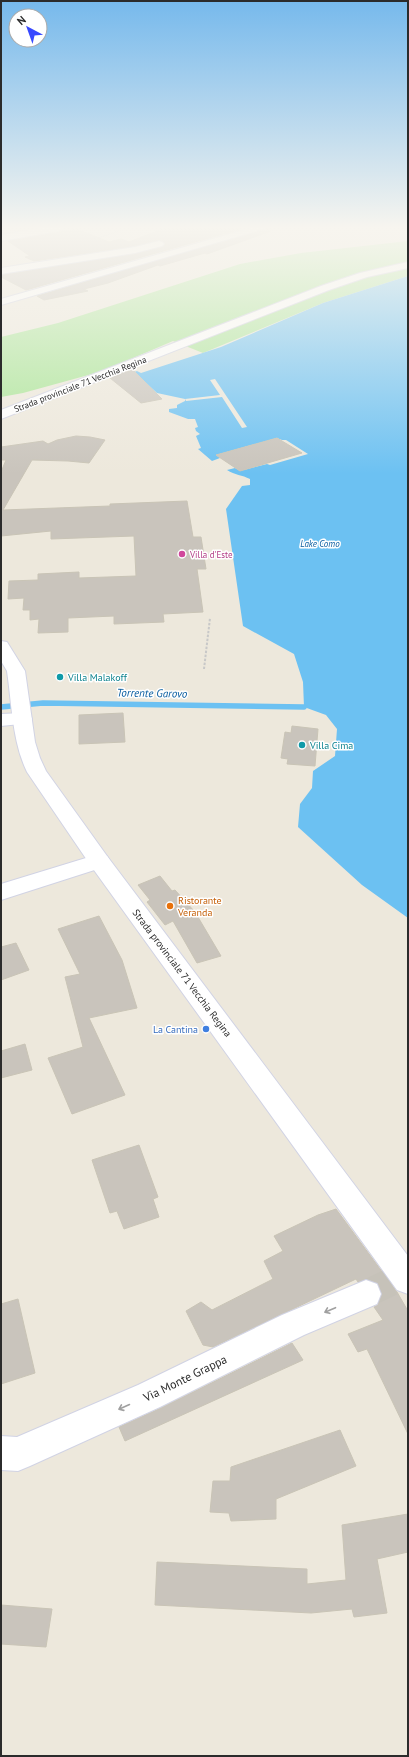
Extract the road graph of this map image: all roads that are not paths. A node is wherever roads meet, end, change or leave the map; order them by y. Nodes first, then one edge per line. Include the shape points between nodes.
1 (269, 310) edge
2 (1, 415) edge
3 (1, 646) edge
4 (17, 712) edge
5 (99, 861) junction
6 (1, 892) edge
7 (395, 1281) edge
8 (1, 1453) edge

1 - 2 street, Strada provinciale 71 Vecchia Regina
3 - 4 street, Strada provinciale 71 Vecchia Regina via 16,671
4 - 5 street, Strada provinciale 71 Vecchia Regina via 30,758 37,772
5 - 6 street
5 - 7 street, Strada provinciale 71 Vecchia Regina
7 -> 8 street, Via Monte Grappa via 293,1325 149,1396 18,1454

